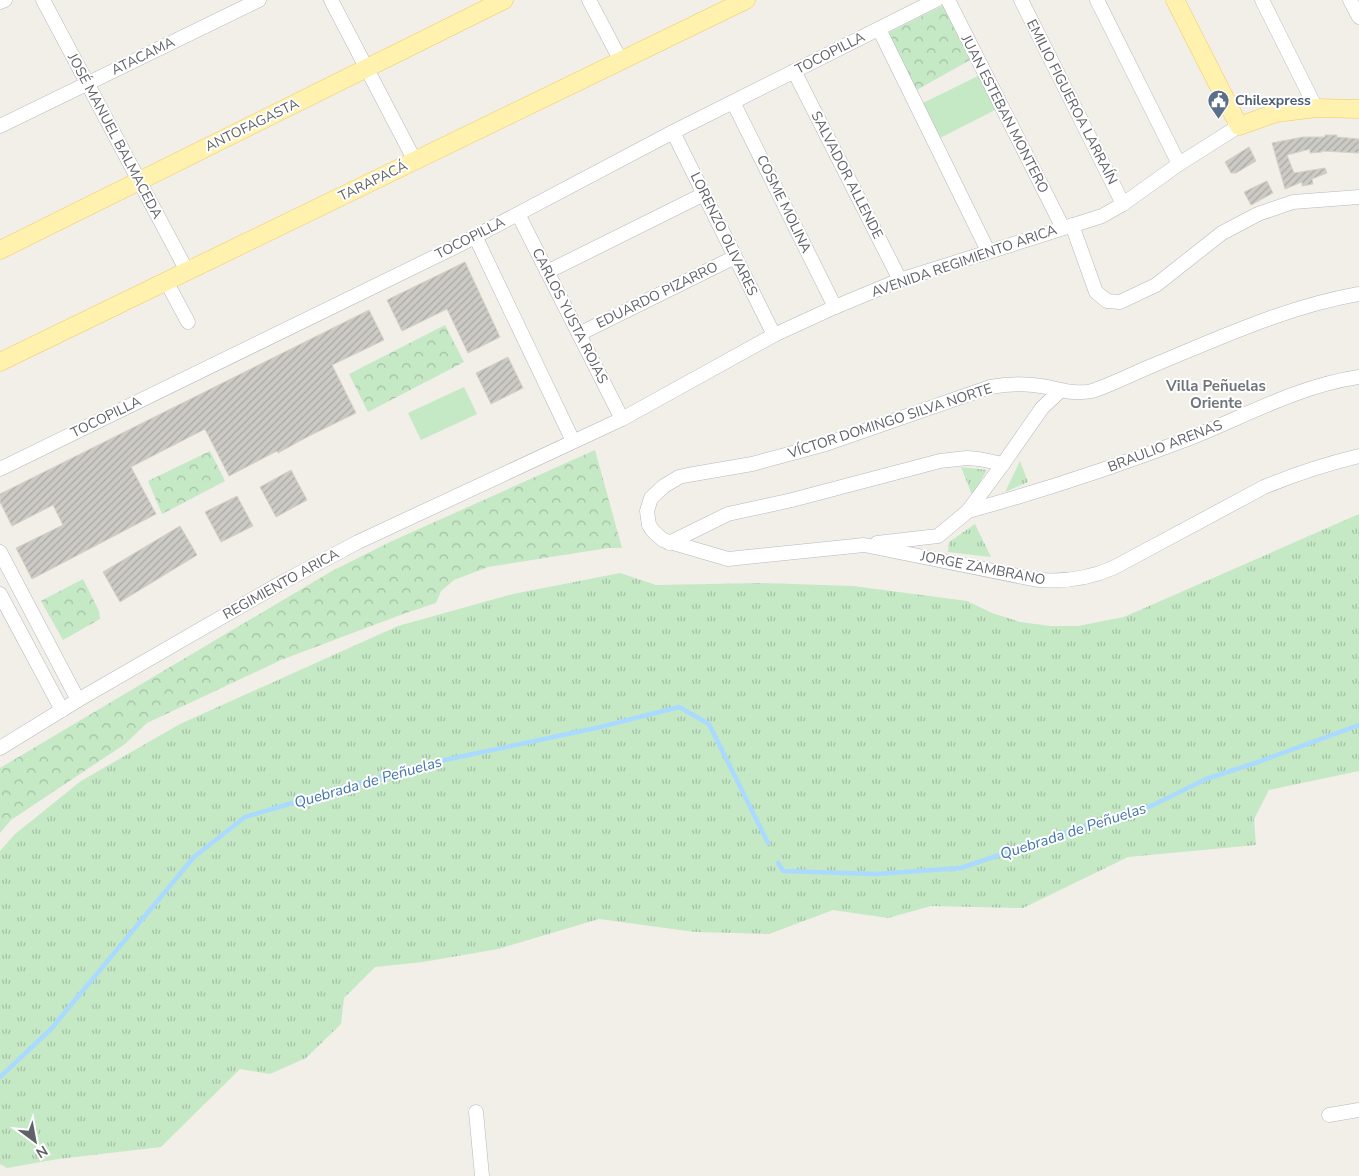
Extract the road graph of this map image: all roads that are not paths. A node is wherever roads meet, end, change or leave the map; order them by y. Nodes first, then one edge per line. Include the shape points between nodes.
1 (5, 0) edge
2 (44, 0) edge
3 (259, 0) edge
4 (331, 0) edge
5 (504, 0) edge
6 (589, 0) edge
7 (746, 0) edge
8 (936, 0) edge
9 (948, 0) edge
10 (1021, 0) edge
11 (1096, 0) edge
12 (1175, 0) edge
13 (1262, 0) edge
14 (1350, 0) edge
15 (0, 2) edge
16 (1359, 17) edge
17 (879, 29) junction
18 (621, 61) junction
19 (367, 68) junction
20 (794, 71) junction
21 (88, 83) junction
22 (733, 102) junction
23 (1316, 108) junction
24 (1359, 109) edge
25 (0, 126) edge
26 (1239, 126) junction
27 (673, 132) junction
28 (415, 160) junction
29 (1179, 164) junction
30 (139, 181) junction
31 (704, 194) junction
32 (1359, 197) edge
33 (1124, 204) junction
34 (518, 214) junction
35 (1067, 226) junction
36 (475, 236) junction
37 (0, 250) edge
38 (988, 251) junction
39 (735, 256) junction
40 (187, 271) junction
41 (547, 272) junction
42 (900, 280) junction
43 (166, 281) junction
44 (1359, 294) edge
45 (835, 307) junction
46 (188, 322) dead end
47 (579, 334) junction
48 (774, 336) junction
49 (0, 362) edge
50 (1359, 377) edge
51 (1060, 391) junction
52 (622, 418) junction
53 (573, 441) junction
54 (1359, 456) edge
55 (1003, 464) junction
56 (0, 469) edge
57 (652, 498) joint
58 (968, 511) junction
59 (938, 536) junction
60 (669, 543) junction
61 (864, 544) junction
62 (0, 552) edge
63 (936, 560) junction
64 (0, 594) edge
65 (78, 700) junction
66 (62, 710) junction
67 (0, 748) edge
68 (1359, 1110) edge
69 (476, 1112) dead end
70 (1329, 1115) dead end
71 (482, 1176) edge

1 - 15 street
2 - 21 street, JOSÉ MANUEL BALMACEDA
3 - 21 street, ATACAMA
4 - 19 street
5 - 19 main road, ANTOFAGASTA
6 - 18 street
7 - 18 main road, TARAPACÁ
8 - 17 street, TOCOPILLA
9 - 35 street, JUAN ESTEBAN MONTERO
10 - 33 street, EMILIO FIGUEROA LARRAÍN
11 - 29 street
12 - 26 main road
13 - 23 street
14 - 16 street
17 - 20 street, TOCOPILLA
17 - 38 street
18 - 28 main road, TARAPACÁ
19 - 28 street
19 - 30 main road, ANTOFAGASTA
20 - 22 street, TOCOPILLA
20 - 42 street, SALVADOR ALLENDE
21 - 25 street, ATACAMA
21 - 30 street, JOSÉ MANUEL BALMACEDA
22 - 27 street, TOCOPILLA
22 - 45 street, COSME MOLINA
23 - 24 main road, AVENIDA REGIMIENTO ARICA
23 - 26 main road, AVENIDA REGIMIENTO ARICA via 1276,113
26 - 29 street, AVENIDA REGIMIENTO ARICA
27 - 31 street, LORENZO OLIVARES
27 - 34 street, TOCOPILLA
28 - 40 main road, TARAPACÁ
29 - 33 street, AVENIDA REGIMIENTO ARICA
30 - 37 main road, ANTOFAGASTA
30 - 40 street, JOSÉ MANUEL BALMACEDA
31 - 39 street, LORENZO OLIVARES
31 - 41 street
32 - 35 street, JUAN ESTEBAN MONTERO via 1293,202 1258,214 1222,233 1156,285 1120,302 1106,301 1096,292
33 - 35 street, AVENIDA REGIMIENTO ARICA via 1102,216
34 - 36 street, TOCOPILLA
34 - 41 street, CARLOS YUSTA ROJAS
35 - 38 street, AVENIDA REGIMIENTO ARICA
36 - 53 street
36 - 56 street, TOCOPILLA
38 - 42 street, AVENIDA REGIMIENTO ARICA
39 - 47 street, EDUARDO PIZARRO
39 - 48 street, LORENZO OLIVARES
40 - 43 main road, TARAPACÁ
41 - 47 street, CARLOS YUSTA ROJAS
42 - 45 street, AVENIDA REGIMIENTO ARICA
43 - 46 street
43 - 49 main road, TARAPACÁ
44 - 51 street, VÍCTOR DOMINGO SILVA NORTE via 1271,318 1092,392
45 - 48 street, AVENIDA REGIMIENTO ARICA
47 - 52 street, CARLOS YUSTA ROJAS
48 - 52 street, AVENIDA REGIMIENTO ARICA
50 - 58 street, BRAULIO ARENAS via 1310,388 1131,460
51 - 55 street via 1042,408
51 - 57 street, VÍCTOR DOMINGO SILVA NORTE via 1016,384 990,387 826,444 752,464 688,474 671,482
52 - 53 street, AVENIDA REGIMIENTO ARICA
53 - 65 street, REGIMIENTO ARICA via 289,578
54 - 63 street, JORGE ZAMBRANO via 1307,470 1264,487 1113,568 1089,577 1064,581 1038,580
55 - 58 street
55 - 60 street via 967,458 940,461 728,514
57 - 60 street, JORGE ZAMBRANO via 647,511 649,525 657,536
58 - 59 street
59 - 61 street
59 - 63 street
60 - 61 street, JORGE ZAMBRANO via 728,559
61 - 63 street, JORGE ZAMBRANO
62 - 65 street
64 - 66 street
65 - 66 street, REGIMIENTO ARICA
66 - 67 street, REGIMIENTO ARICA
68 - 70 street
69 - 71 street

